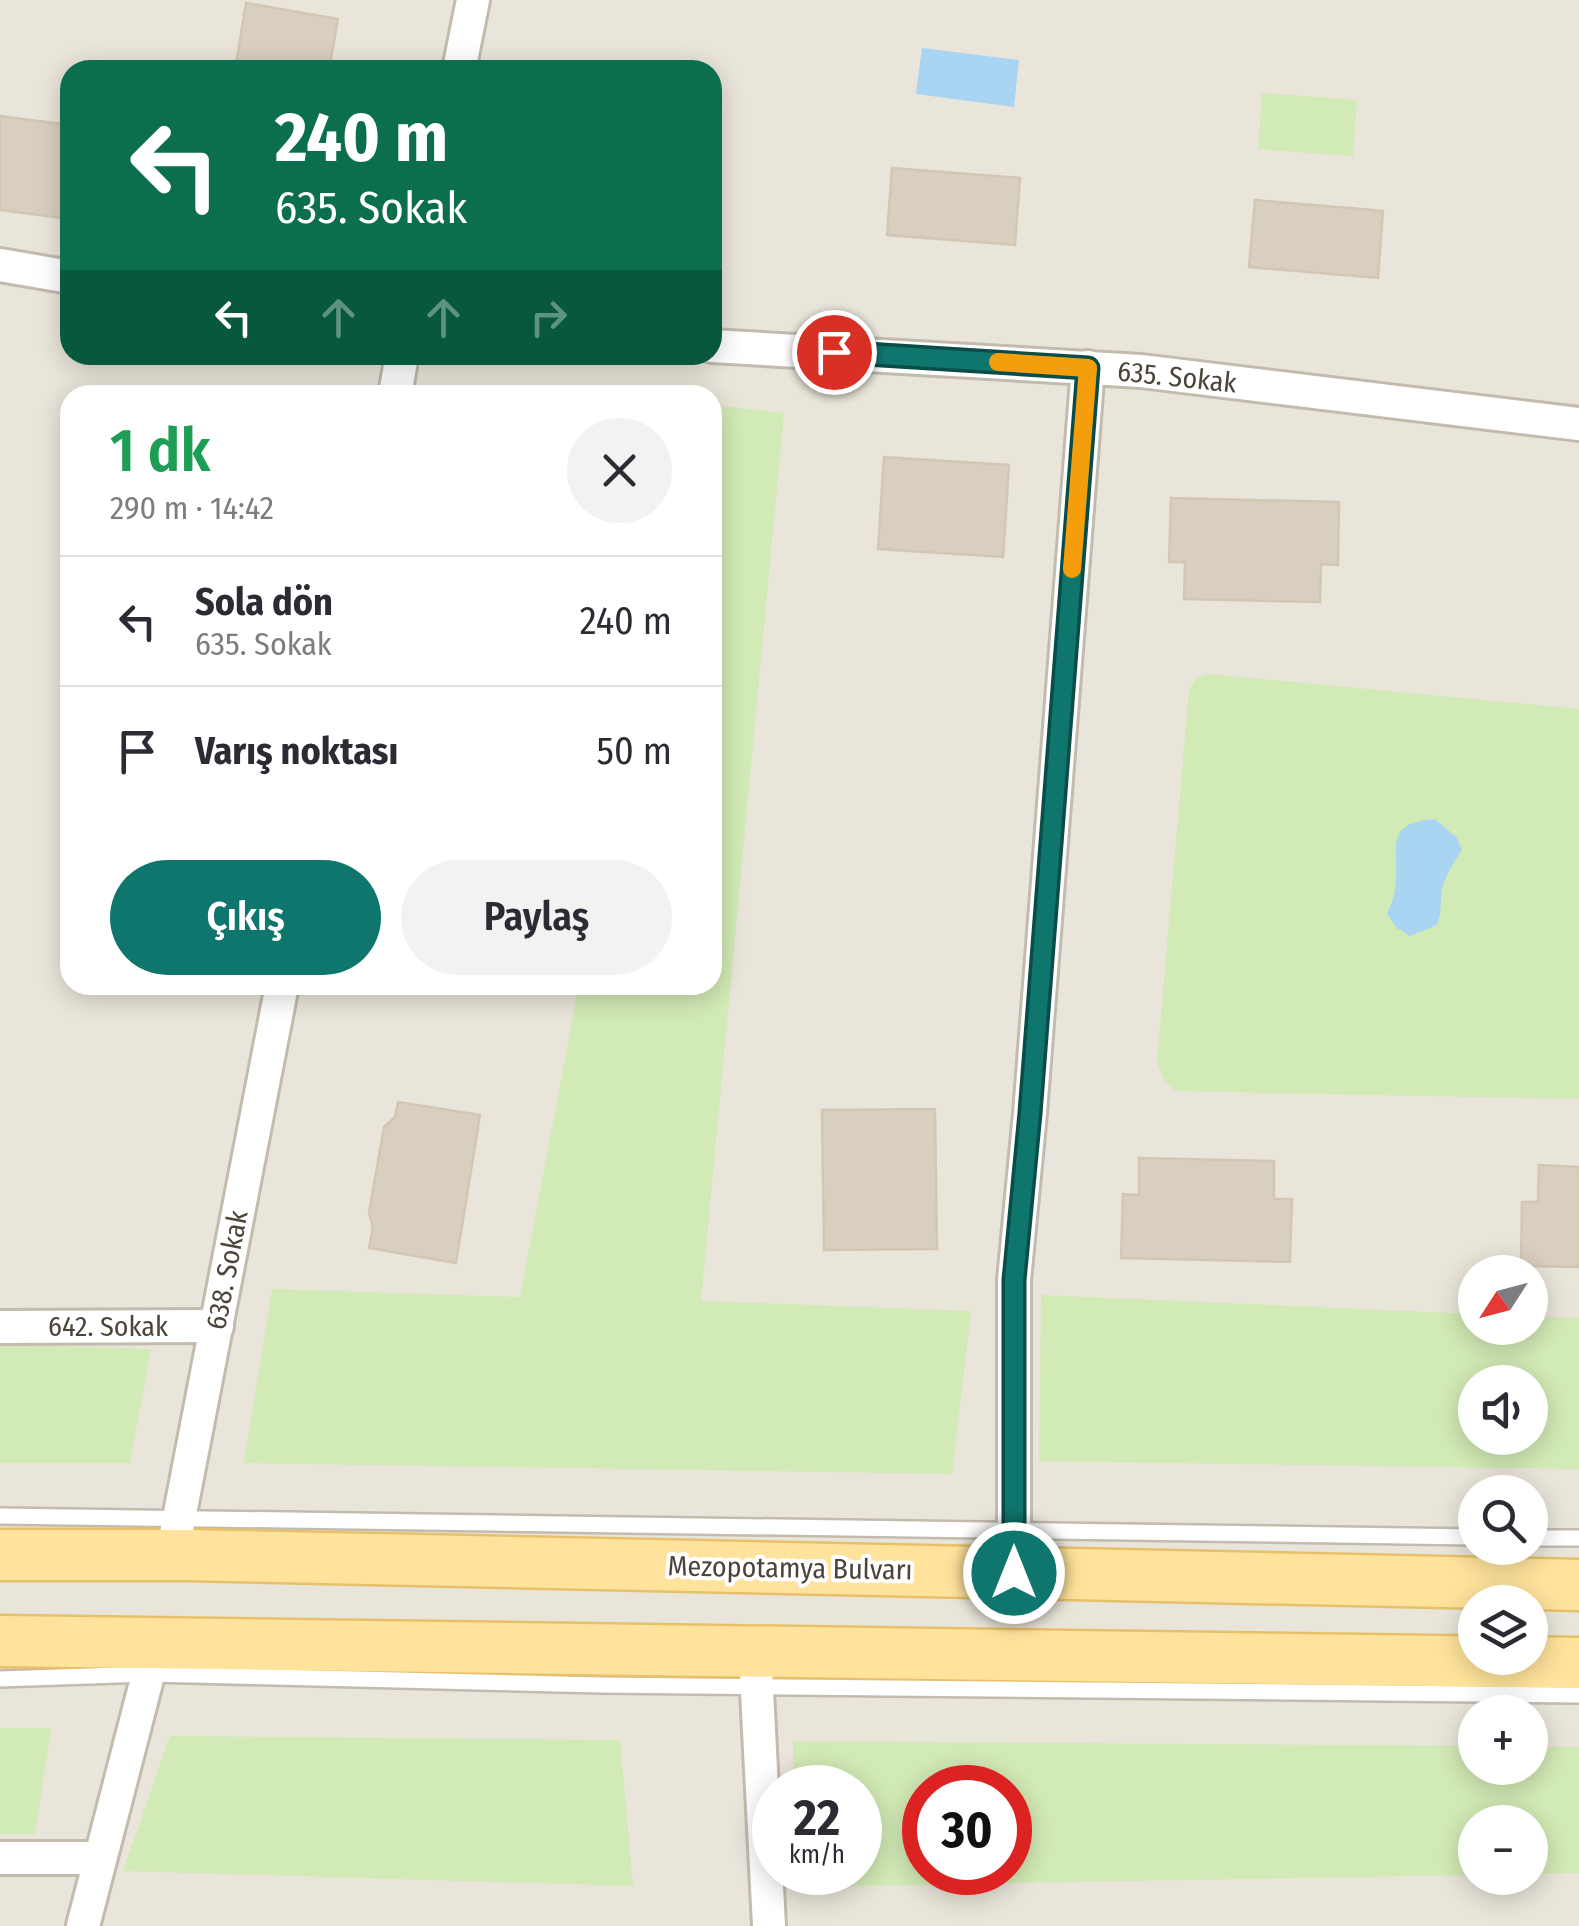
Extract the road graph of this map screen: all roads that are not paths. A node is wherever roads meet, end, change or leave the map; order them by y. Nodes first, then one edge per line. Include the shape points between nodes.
1 (472, 0) edge
2 (461, 60) edge
3 (0, 266) edge
4 (60, 275) edge
5 (722, 347) edge
6 (1088, 368) junction
7 (1579, 424) edge
8 (280, 995) edge
9 (216, 1326) junction
10 (0, 1327) edge
11 (0, 1516) edge
12 (176, 1538) junction
13 (1458, 1538) edge
14 (1548, 1538) edge
15 (1579, 1538) edge
16 (1014, 1552) junction
17 (0, 1555) edge
18 (1579, 1585) edge
19 (0, 1642) edge
20 (152, 1659) junction
21 (1579, 1663) edge
22 (755, 1669) junction
23 (0, 1678) edge
24 (1579, 1696) edge
25 (0, 1858) edge
26 (100, 1858) junction
27 (83, 1926) edge
28 (769, 1926) edge

1 - 2 street
3 - 4 street
5 - 6 street, 635. Sokak
6 - 7 street, 635. Sokak
6 - 16 street via 1014,1280
8 - 9 street, 638. Sokak
9 - 10 street, 642. Sokak
9 - 12 street, 638. Sokak
11 - 12 lane
12 - 16 main road, Mezopotamya Bulvarı
12 - 17 main road, Mezopotamya Bulvarı
13 - 16 lane
14 - 15 lane
16 - 18 main road, Mezopotamya Bulvarı
19 - 20 main road
20 - 22 main road
20 - 23 lane
20 - 26 street
21 - 22 main road
22 - 24 lane
22 - 28 street
25 - 26 street
26 - 27 street

